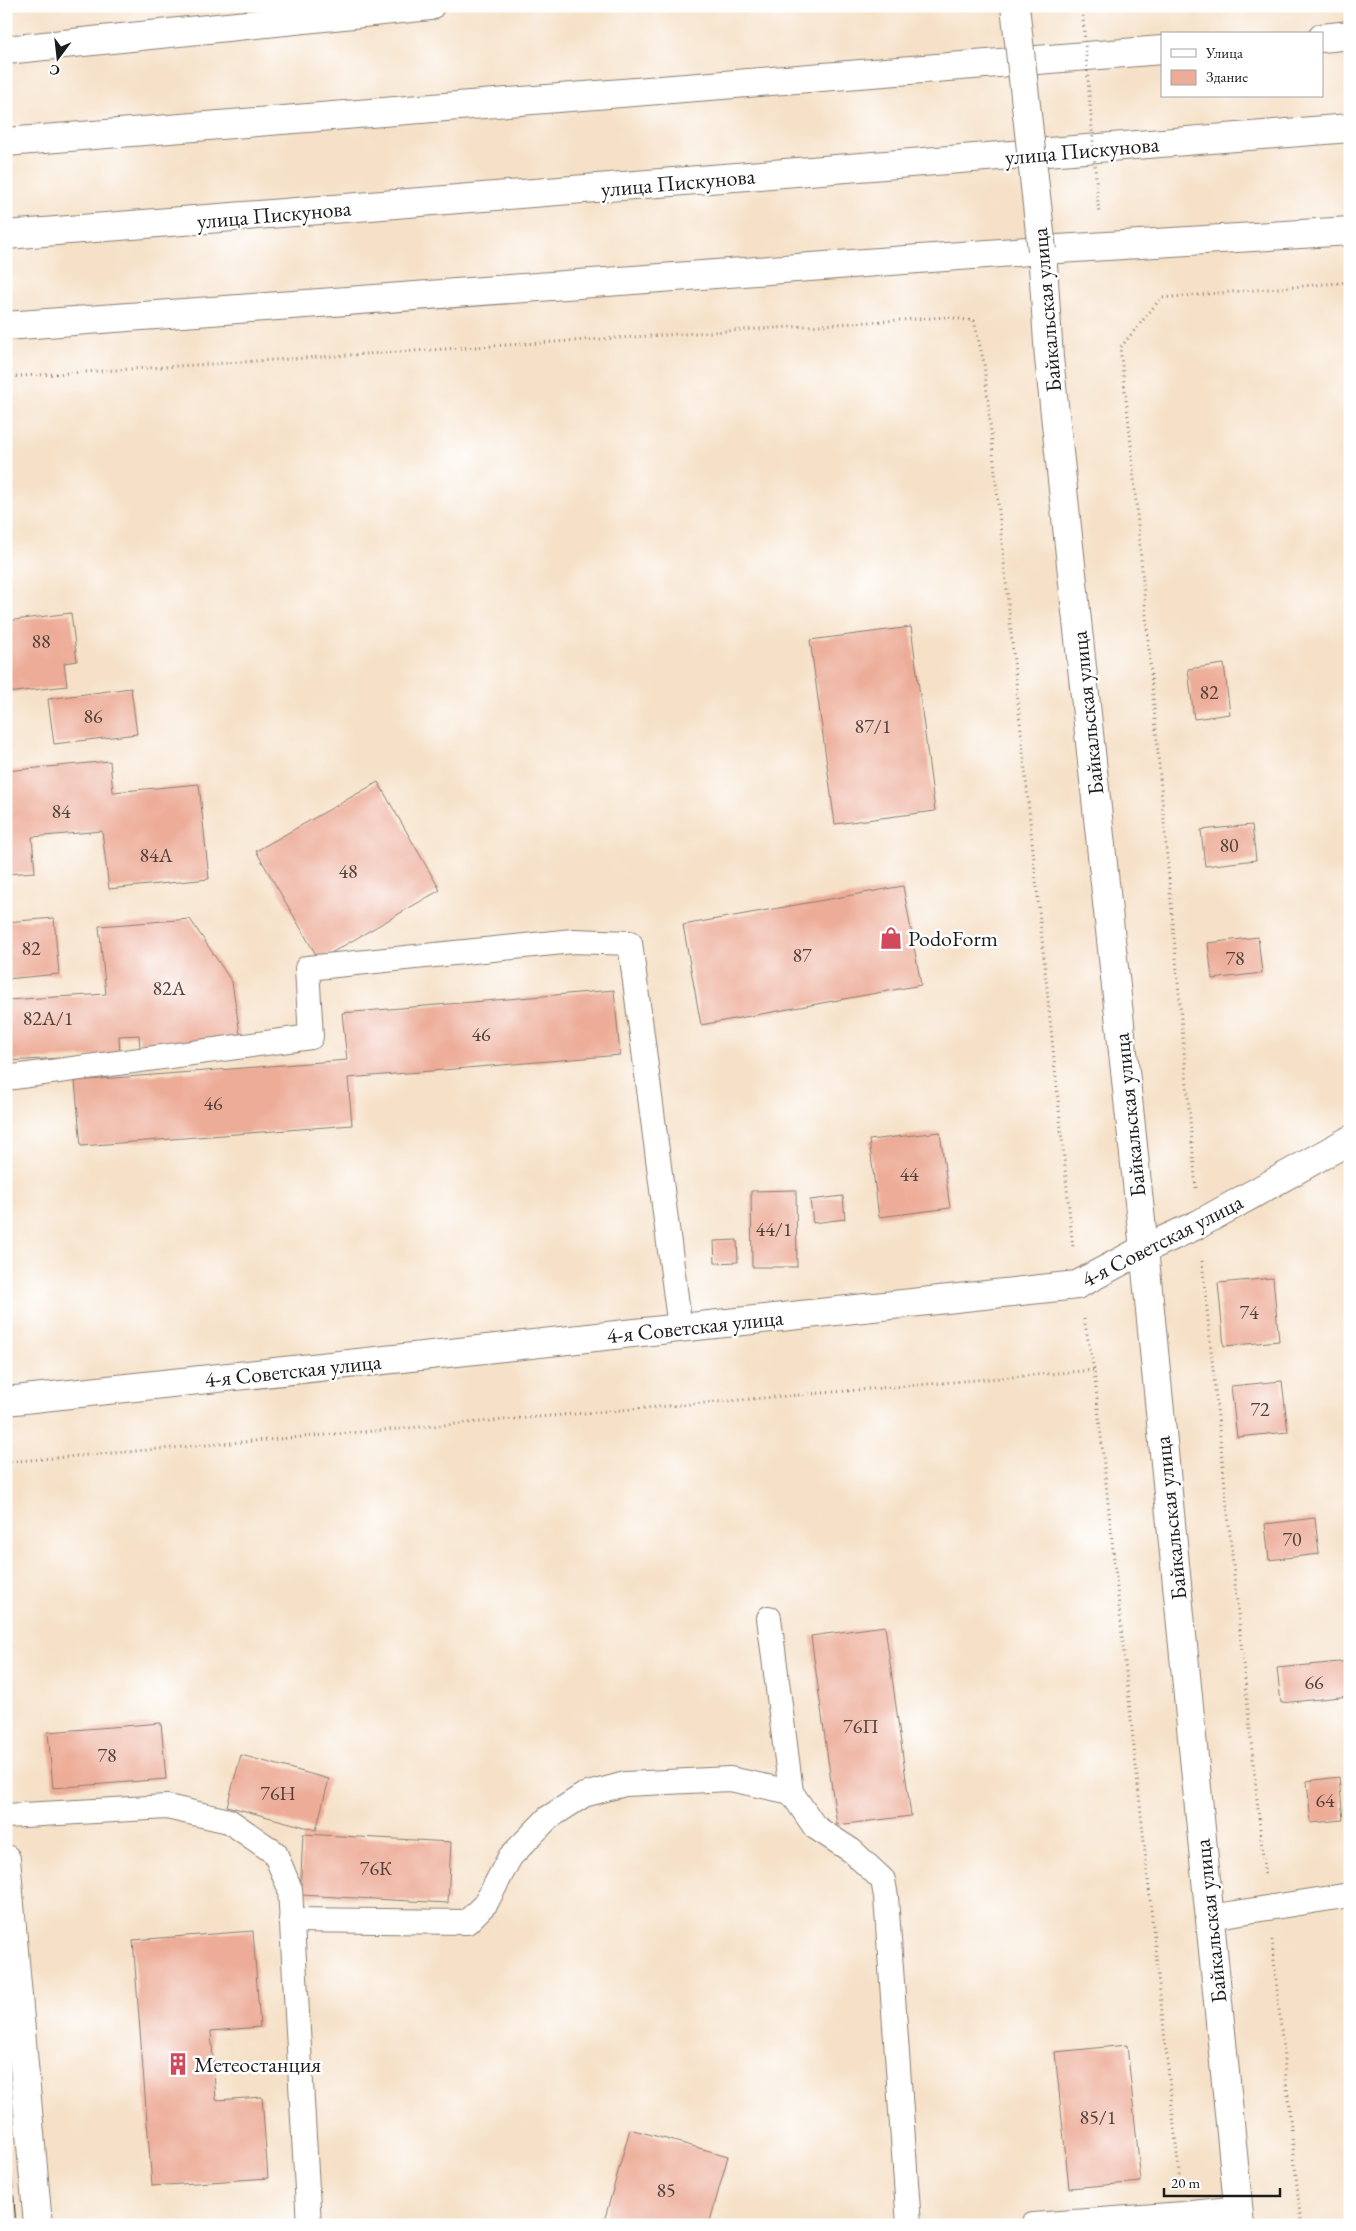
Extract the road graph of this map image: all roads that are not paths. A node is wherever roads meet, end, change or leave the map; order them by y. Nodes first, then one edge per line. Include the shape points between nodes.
1 (430, 6) edge
2 (1015, 6) edge
3 (1350, 35) edge
4 (1324, 38) edge
5 (6, 50) edge
6 (1161, 50) edge
7 (1350, 128) edge
8 (6, 142) edge
9 (1350, 231) edge
10 (6, 235) edge
11 (1042, 250) junction
12 (6, 326) edge
13 (6, 1078) edge
14 (1350, 1140) edge
15 (1144, 1249) junction
16 (680, 1328) junction
17 (6, 1401) edge
18 (769, 1618) dead end
19 (791, 1792) junction
20 (6, 1816) edge
21 (6, 1859) edge
22 (1350, 1895) edge
23 (1210, 1917) junction
24 (291, 1920) junction
25 (1239, 2216) edge
26 (38, 2225) edge
27 (309, 2225) edge
28 (909, 2225) edge
29 (1033, 2225) edge

1 - 5 main road
2 - 11 main road, Байкальская улица, bridge
3 - 4 main road
6 - 8 main road
7 - 10 main road, улица Пискунова
9 - 11 main road
11 - 12 main road
11 - 15 main road, Байкальская улица via 1049,358
13 - 16 lane via 311,1038 307,968 573,941 630,943
14 - 15 main road, 4-я Советская улица via 1199,1224
15 - 16 main road, 4-я Советская улица via 1077,1285
15 - 23 main road, Байкальская улица
16 - 17 main road, 4-я Советская улица
18 - 19 lane
19 - 24 lane via 730,1779 625,1784 584,1795 548,1818 510,1857 486,1903 467,1922
19 - 28 lane via 815,1827 852,1851 883,1880
20 - 24 lane via 167,1807 229,1822 275,1853 290,1889
21 - 26 main road
22 - 23 lane
23 - 25 main road, Байкальская улица
24 - 27 lane
25 - 29 lane via 1183,2214

